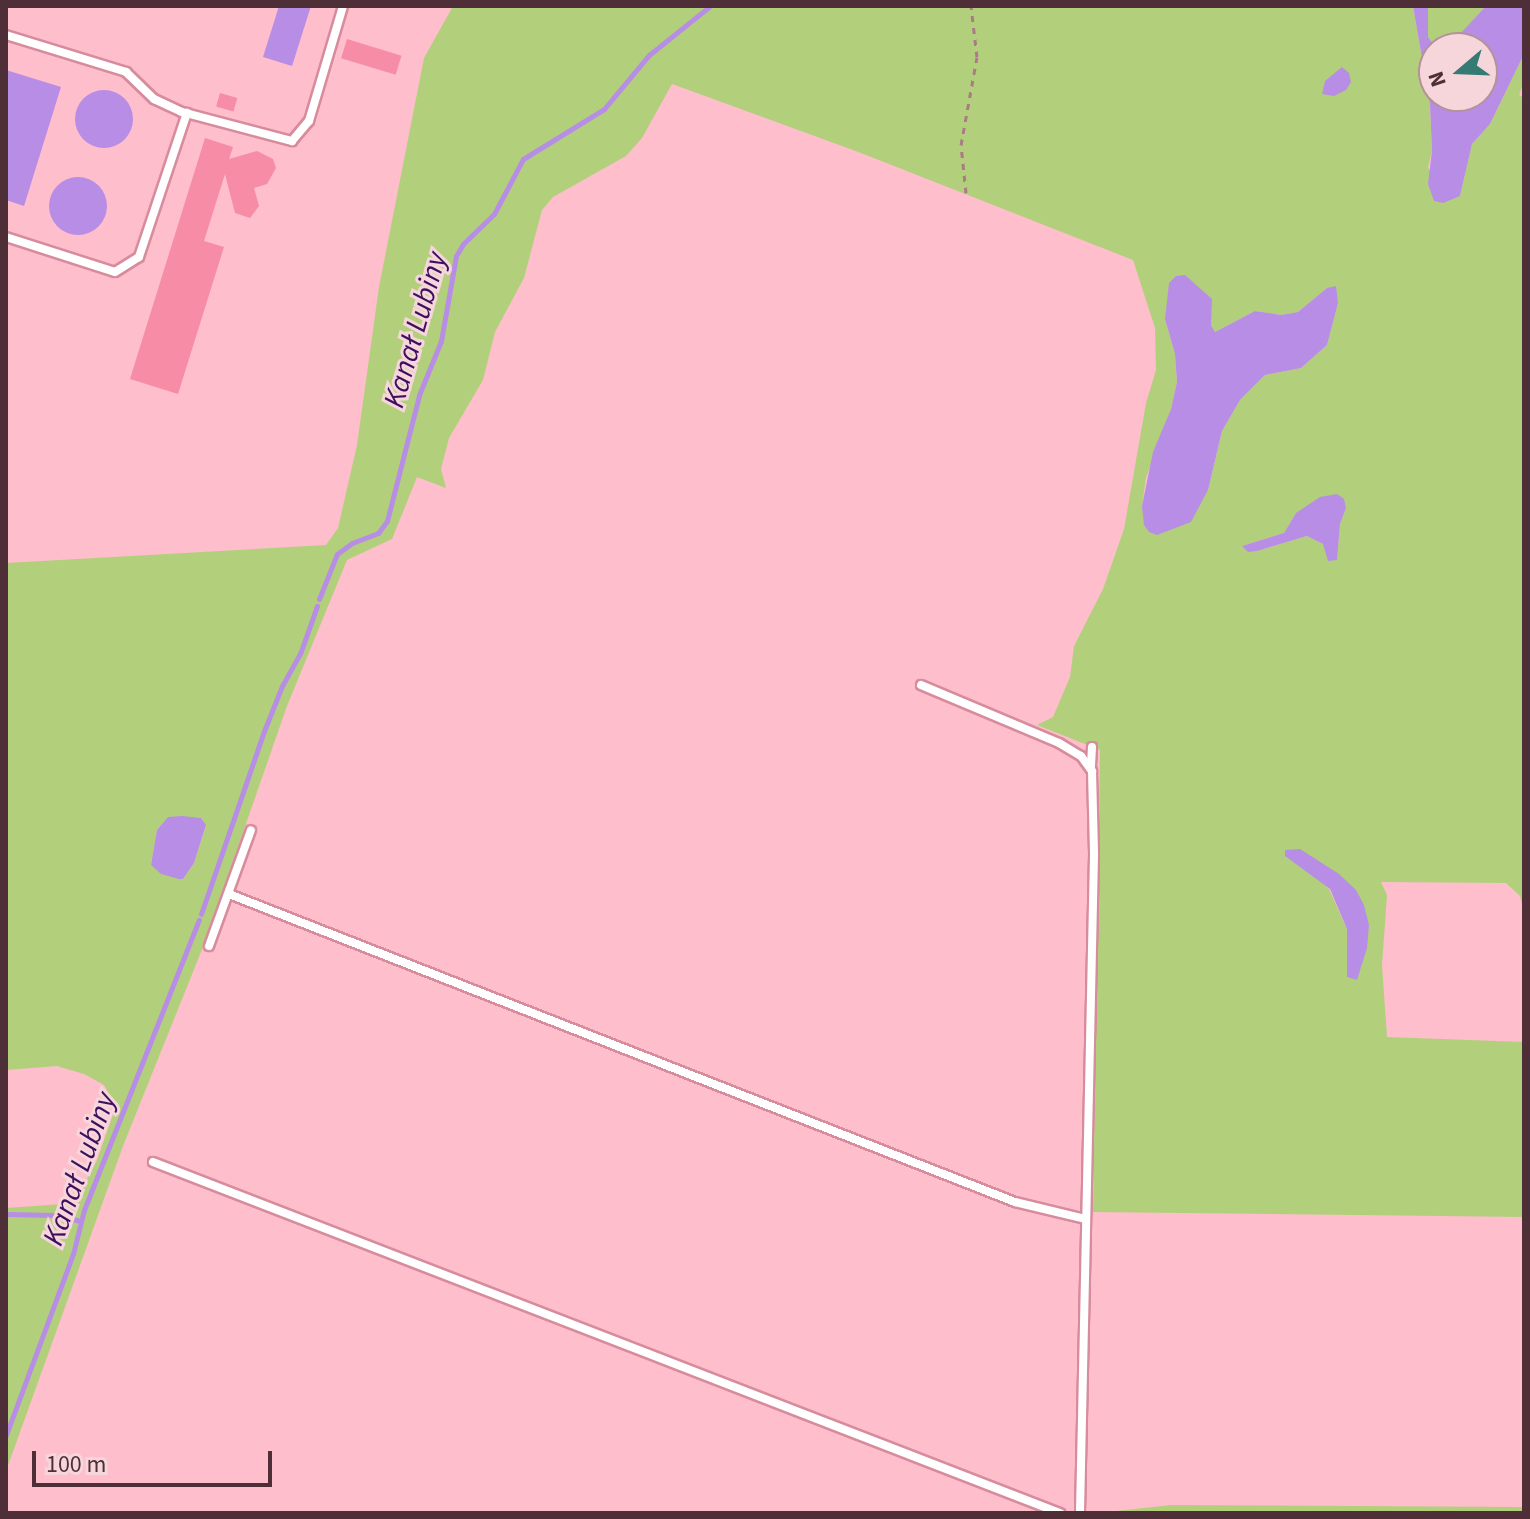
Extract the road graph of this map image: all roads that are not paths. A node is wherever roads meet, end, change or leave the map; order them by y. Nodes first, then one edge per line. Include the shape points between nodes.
1 (343, 6) edge
2 (6, 35) edge
3 (187, 113) junction
4 (6, 237) edge
5 (921, 685) dead end
6 (1092, 747) dead end
7 (1092, 771) junction
8 (251, 830) dead end
9 (229, 894) junction
10 (209, 946) dead end
11 (153, 1162) dead end
12 (1086, 1219) junction
13 (1060, 1513) edge
14 (1080, 1513) edge

1 - 3 lane via 309,121 292,141
2 - 3 lane via 126,72 154,99
3 - 4 lane via 139,257 115,272
5 - 7 lane via 1059,743 1081,756
6 - 7 lane
7 - 12 lane
8 - 9 lane
9 - 10 lane
9 - 12 lane via 1015,1202
11 - 13 lane
12 - 14 lane

